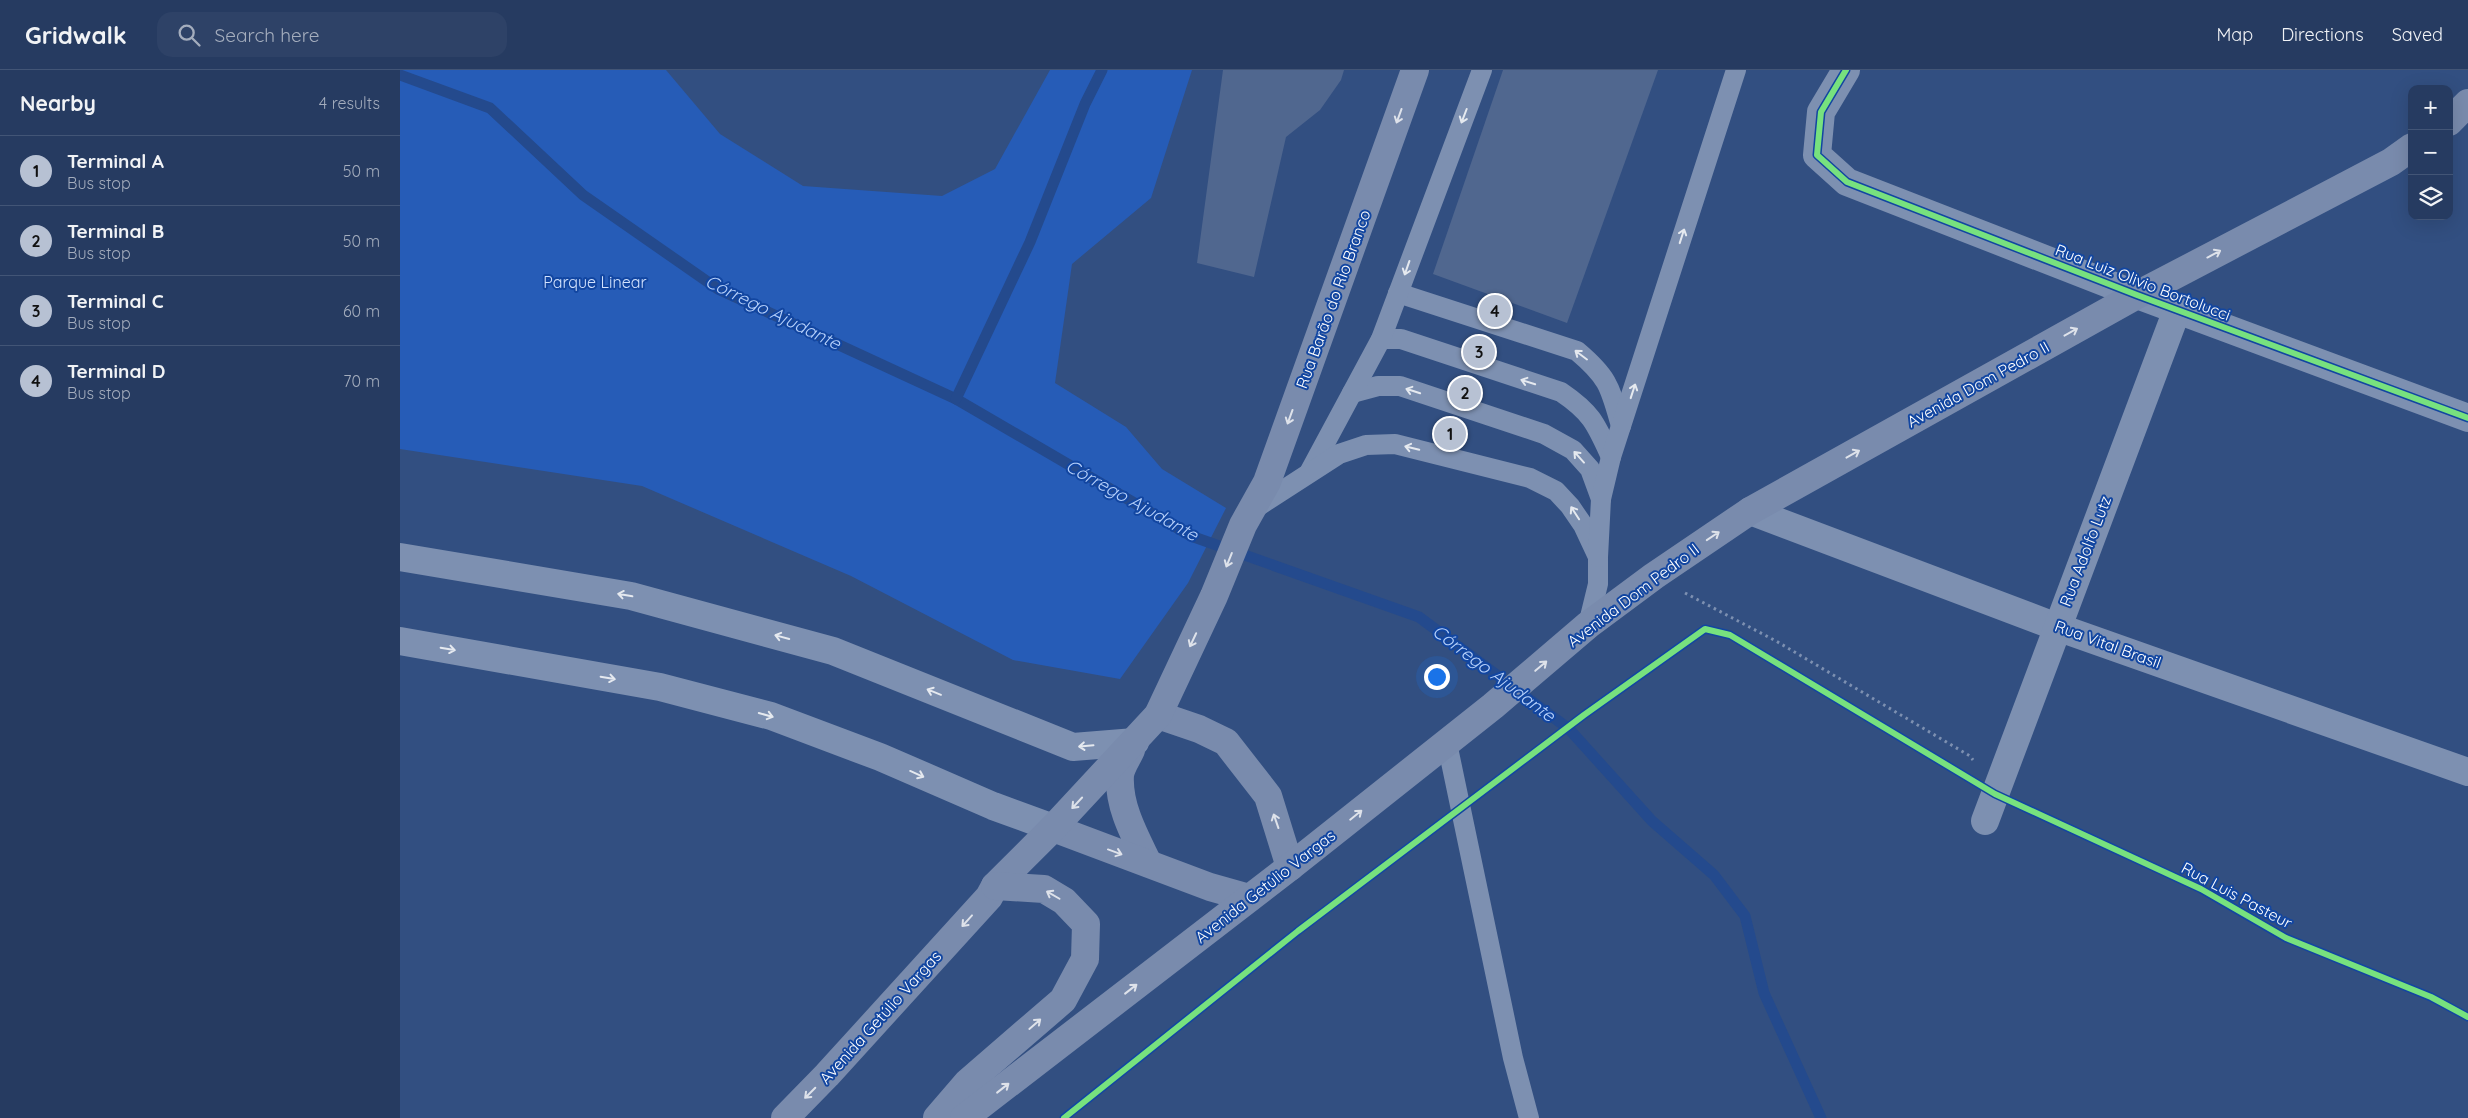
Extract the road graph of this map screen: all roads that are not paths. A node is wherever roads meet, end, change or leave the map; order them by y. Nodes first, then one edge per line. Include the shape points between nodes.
1 (1415, 70) edge
2 (1482, 70) edge
3 (1736, 70) edge
4 (1846, 70) edge
5 (2468, 103) edge
6 (2453, 118) edge
7 (2408, 150) edge
8 (1398, 293) junction
9 (2137, 295) junction
10 (2177, 310) junction
11 (1381, 339) junction
12 (1352, 393) junction
13 (2468, 418) edge
14 (1621, 426) junction
15 (1611, 457) junction
16 (1310, 471) junction
17 (1601, 499) junction
18 (1750, 511) junction
19 (1248, 517) junction
20 (400, 557) edge
21 (1598, 557) junction
22 (1588, 625) junction
23 (2057, 627) junction
24 (400, 641) edge
25 (1562, 649) joint
26 (1158, 715) junction
27 (1135, 742) junction
28 (1447, 743) junction
29 (2468, 772) edge
30 (1985, 821) dead end
31 (1053, 828) junction
32 (1148, 863) junction
33 (1290, 867) junction
34 (995, 886) junction
35 (1249, 898) junction
36 (785, 1118) edge
37 (937, 1118) edge
38 (964, 1118) edge
39 (1530, 1118) edge

1 -> 19 main road, Rua Barão do Rio Branco via 1270,473
2 -> 8 lane
14 -> 3 lane
4 - 9 street, Rua Luiz Olivio Bortolucci via 1821,112 1818,155 1847,182
5 - 6 main road
9 -> 7 main road, Avenida Dom Pedro II via 2391,162
8 - 11 lane
14 -> 8 lane via 1610,388 1599,370 1577,351
9 - 10 street, Rua Luiz Olivio Bortolucci
18 -> 9 main road, Avenida Dom Pedro II
10 - 13 street, Rua Luiz Olivio Bortolucci
10 - 23 street, Rua Adolfo Lutz
11 - 12 lane
15 -> 11 lane via 1595,421 1561,392 1402,339
12 - 16 lane
17 -> 12 lane via 1590,470 1573,450 1544,434 1400,386 1378,386
14 - 15 lane
15 - 17 lane
16 - 19 lane
21 -> 16 lane via 1570,506 1556,492 1530,478 1393,444 1366,445 1340,454
17 - 21 lane
22 -> 18 main road, Avenida Dom Pedro II
18 - 23 street, Rua Vital Brasil
19 -> 26 main road, Avenida Getúlio Vargas
27 -> 20 street via 1073,747 833,651 631,596
21 - 22 lane via 1598,584
22 - 25 main road, Avenida Dom Pedro II
23 - 29 street, Rua Vital Brasil
23 - 30 street, Rua Adolfo Lutz
24 -> 31 street via 660,687 771,716
28 -> 25 main road, Avenida Getúlio Vargas
26 - 27 main road, Avenida Getúlio Vargas
33 -> 26 main road via 1268,796 1226,742
27 -> 31 main road, Avenida Getúlio Vargas
27 - 32 main road via 1120,773 1122,801
33 -> 28 main road, Avenida Getúlio Vargas
28 - 39 lane via 1513,1058
31 -> 32 main road
31 - 34 main road, Avenida Getúlio Vargas
32 - 35 main road
33 - 35 main road, Avenida Getúlio Vargas
34 -> 36 main road, Avenida Getúlio Vargas via 989,897 914,980
37 -> 34 main road via 968,1082 1063,1000 1086,959 1086,924 1064,901 1044,889
38 -> 35 main road, Avenida Getúlio Vargas

